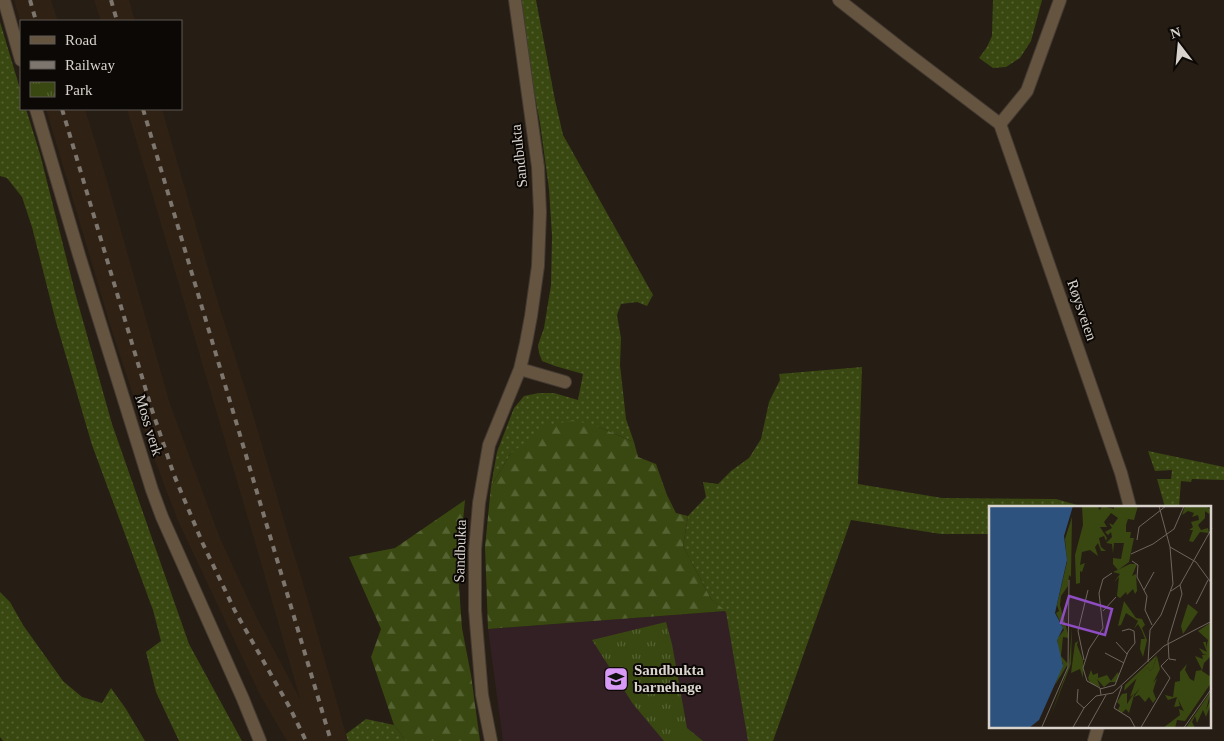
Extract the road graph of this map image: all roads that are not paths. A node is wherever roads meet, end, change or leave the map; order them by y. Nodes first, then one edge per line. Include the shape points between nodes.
1 (4, 0) edge
2 (515, 0) edge
3 (839, 0) edge
4 (1060, 0) edge
5 (20, 56) edge
6 (36, 110) edge
7 (1000, 124) junction
8 (520, 369) junction
9 (565, 382) dead end
10 (1130, 506) edge
11 (1098, 728) edge
12 (260, 741) edge
13 (491, 741) edge
14 (1094, 741) edge

1 - 5 street
2 - 8 street, Sandbukta via 538,167 540,212 537,274
3 - 7 street
4 - 7 street via 1027,91
6 - 12 street, Moss verk via 152,490
7 - 10 street, Røysveien
8 - 9 street
8 - 13 street, Sandbukta via 489,445 475,550 475,610 482,695
11 - 14 street

